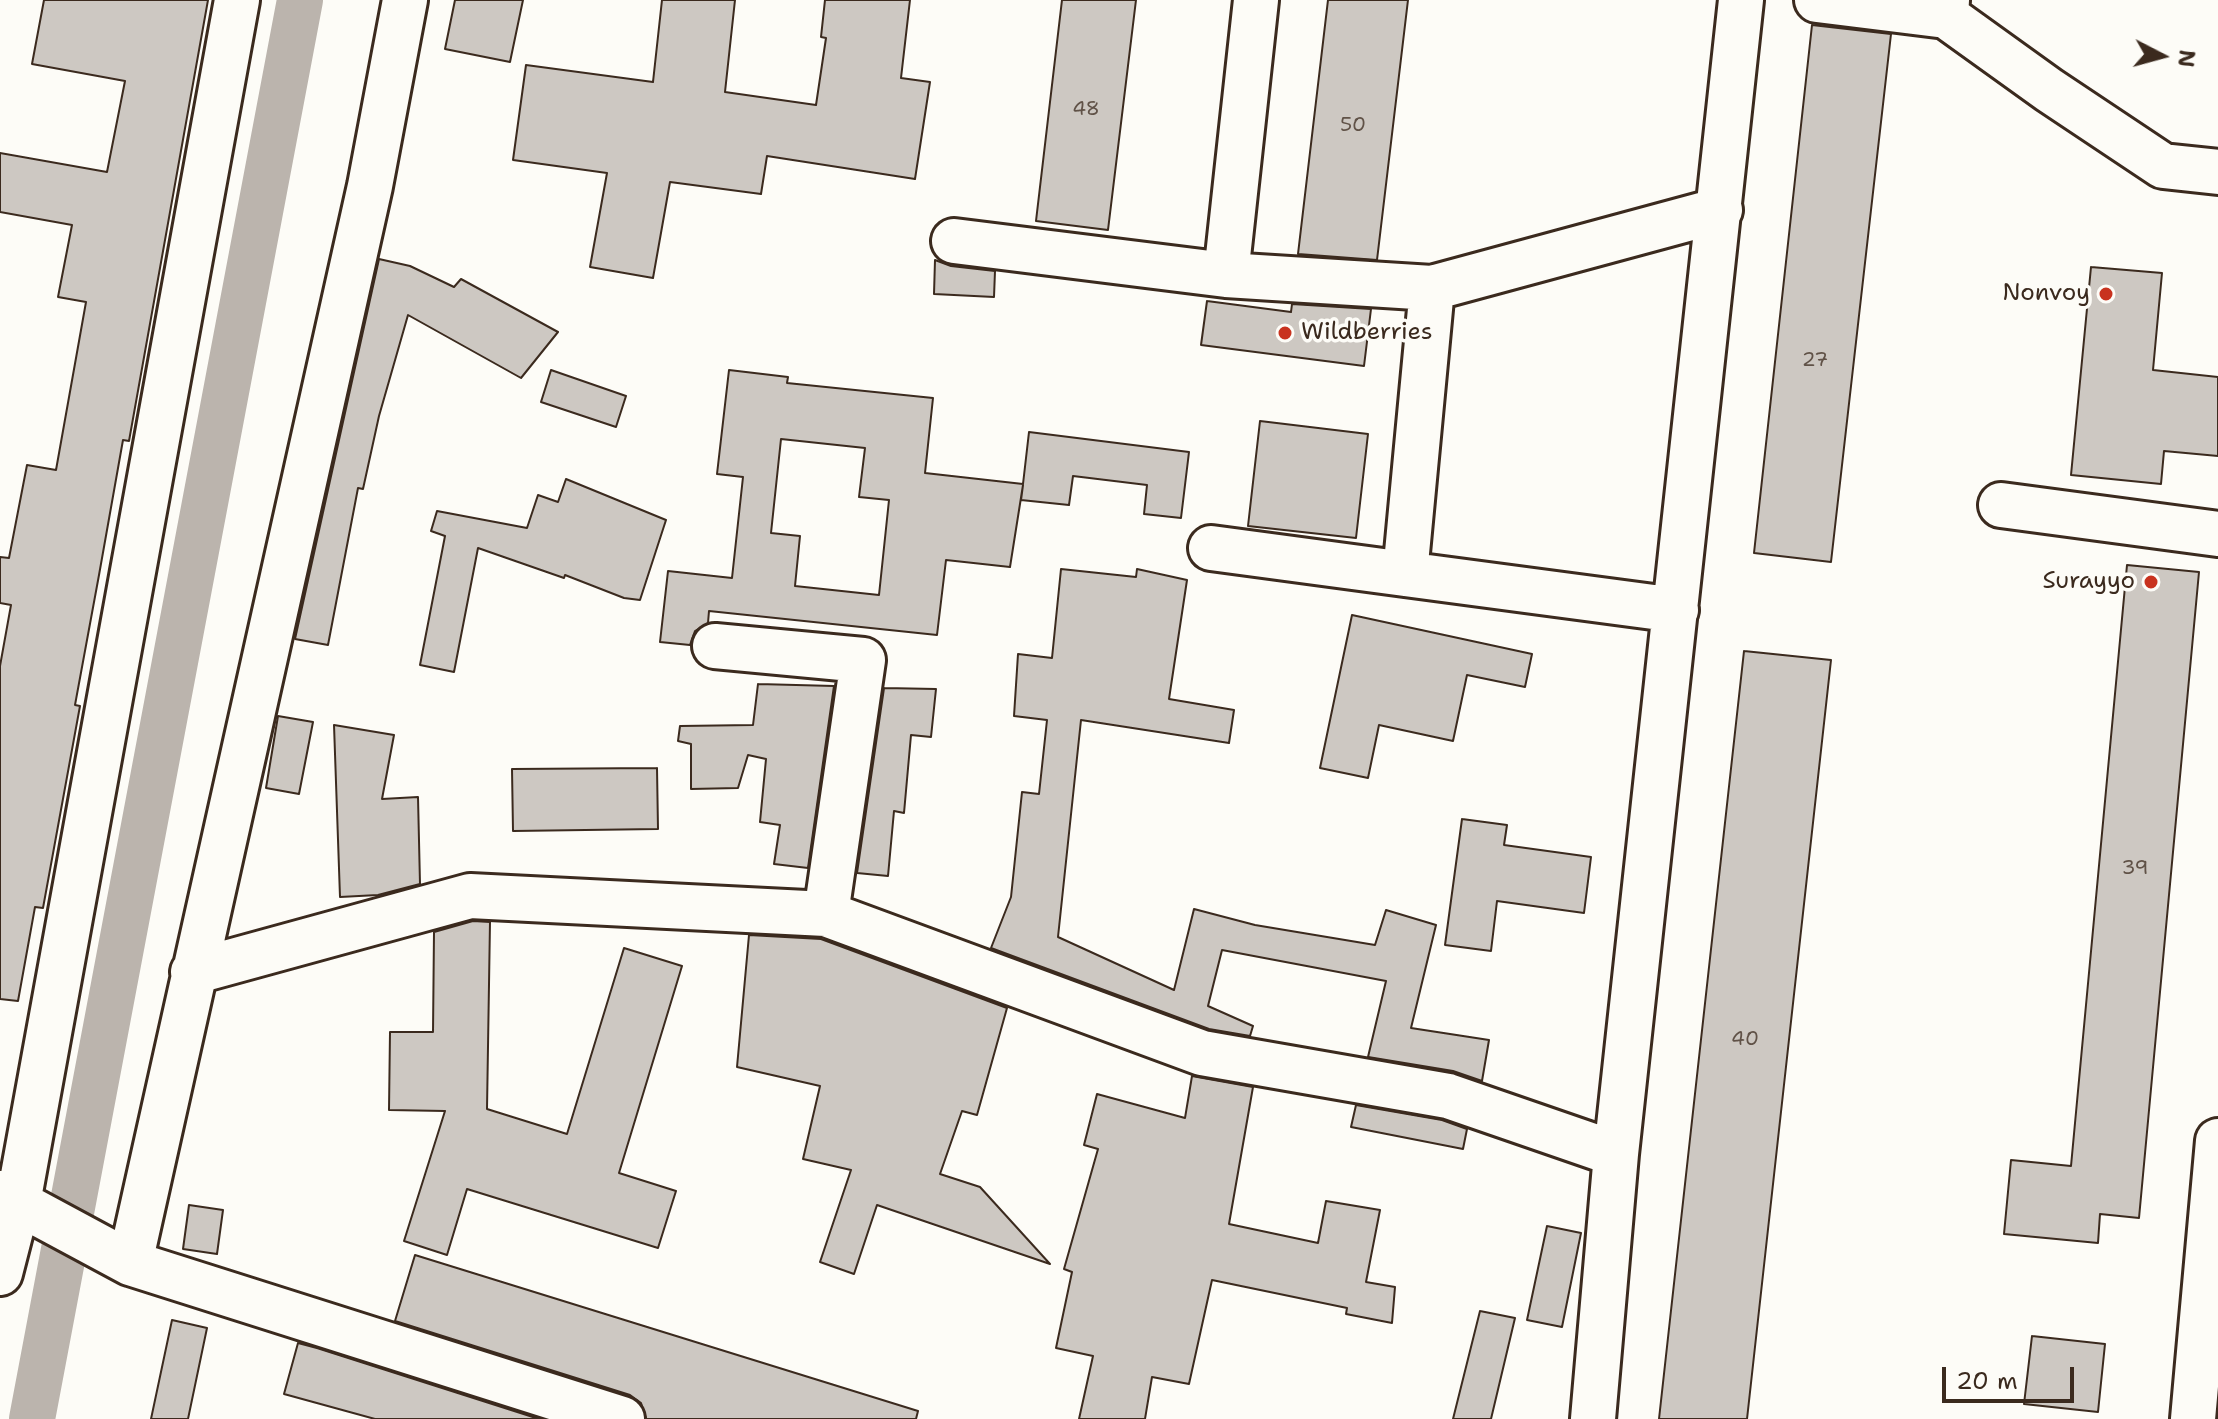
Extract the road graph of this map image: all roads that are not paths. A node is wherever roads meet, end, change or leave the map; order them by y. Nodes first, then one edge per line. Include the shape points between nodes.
1 (237, 0) edge
2 (405, 0) edge
3 (1256, 0) edge
4 (1741, 0) edge
5 (1817, 0) edge
6 (1946, 8) edge
7 (2218, 172) edge
8 (1720, 210) junction
9 (954, 241) dead end
10 (1226, 275) junction
11 (1432, 288) junction
12 (2001, 505) dead end
13 (2218, 534) edge
14 (1211, 548) dead end
15 (1405, 574) junction
16 (1676, 610) junction
17 (715, 646) dead end
18 (826, 914) junction
19 (193, 972) junction
20 (2218, 1141) edge
21 (1616, 1154) junction
22 (9, 1198) edge
23 (130, 1263) junction
24 (0, 1273) edge
25 (622, 1419) edge
26 (1593, 1419) edge
27 (2193, 1419) edge

1 - 22 street
2 - 19 street via 370,186
3 - 10 street
4 - 8 street
5 - 6 street
6 - 7 street via 2049,90 2163,166
8 - 11 street
8 - 16 street
9 - 10 street
10 - 11 street
11 - 15 street
12 - 13 street
14 - 15 street
15 - 16 street
16 - 21 street
17 - 18 street via 863,660
18 - 19 street via 470,896
18 - 21 street via 1202,1053 1448,1096
19 - 23 street
20 - 27 street
21 - 26 street
22 - 23 street
22 - 24 street
23 - 25 street

